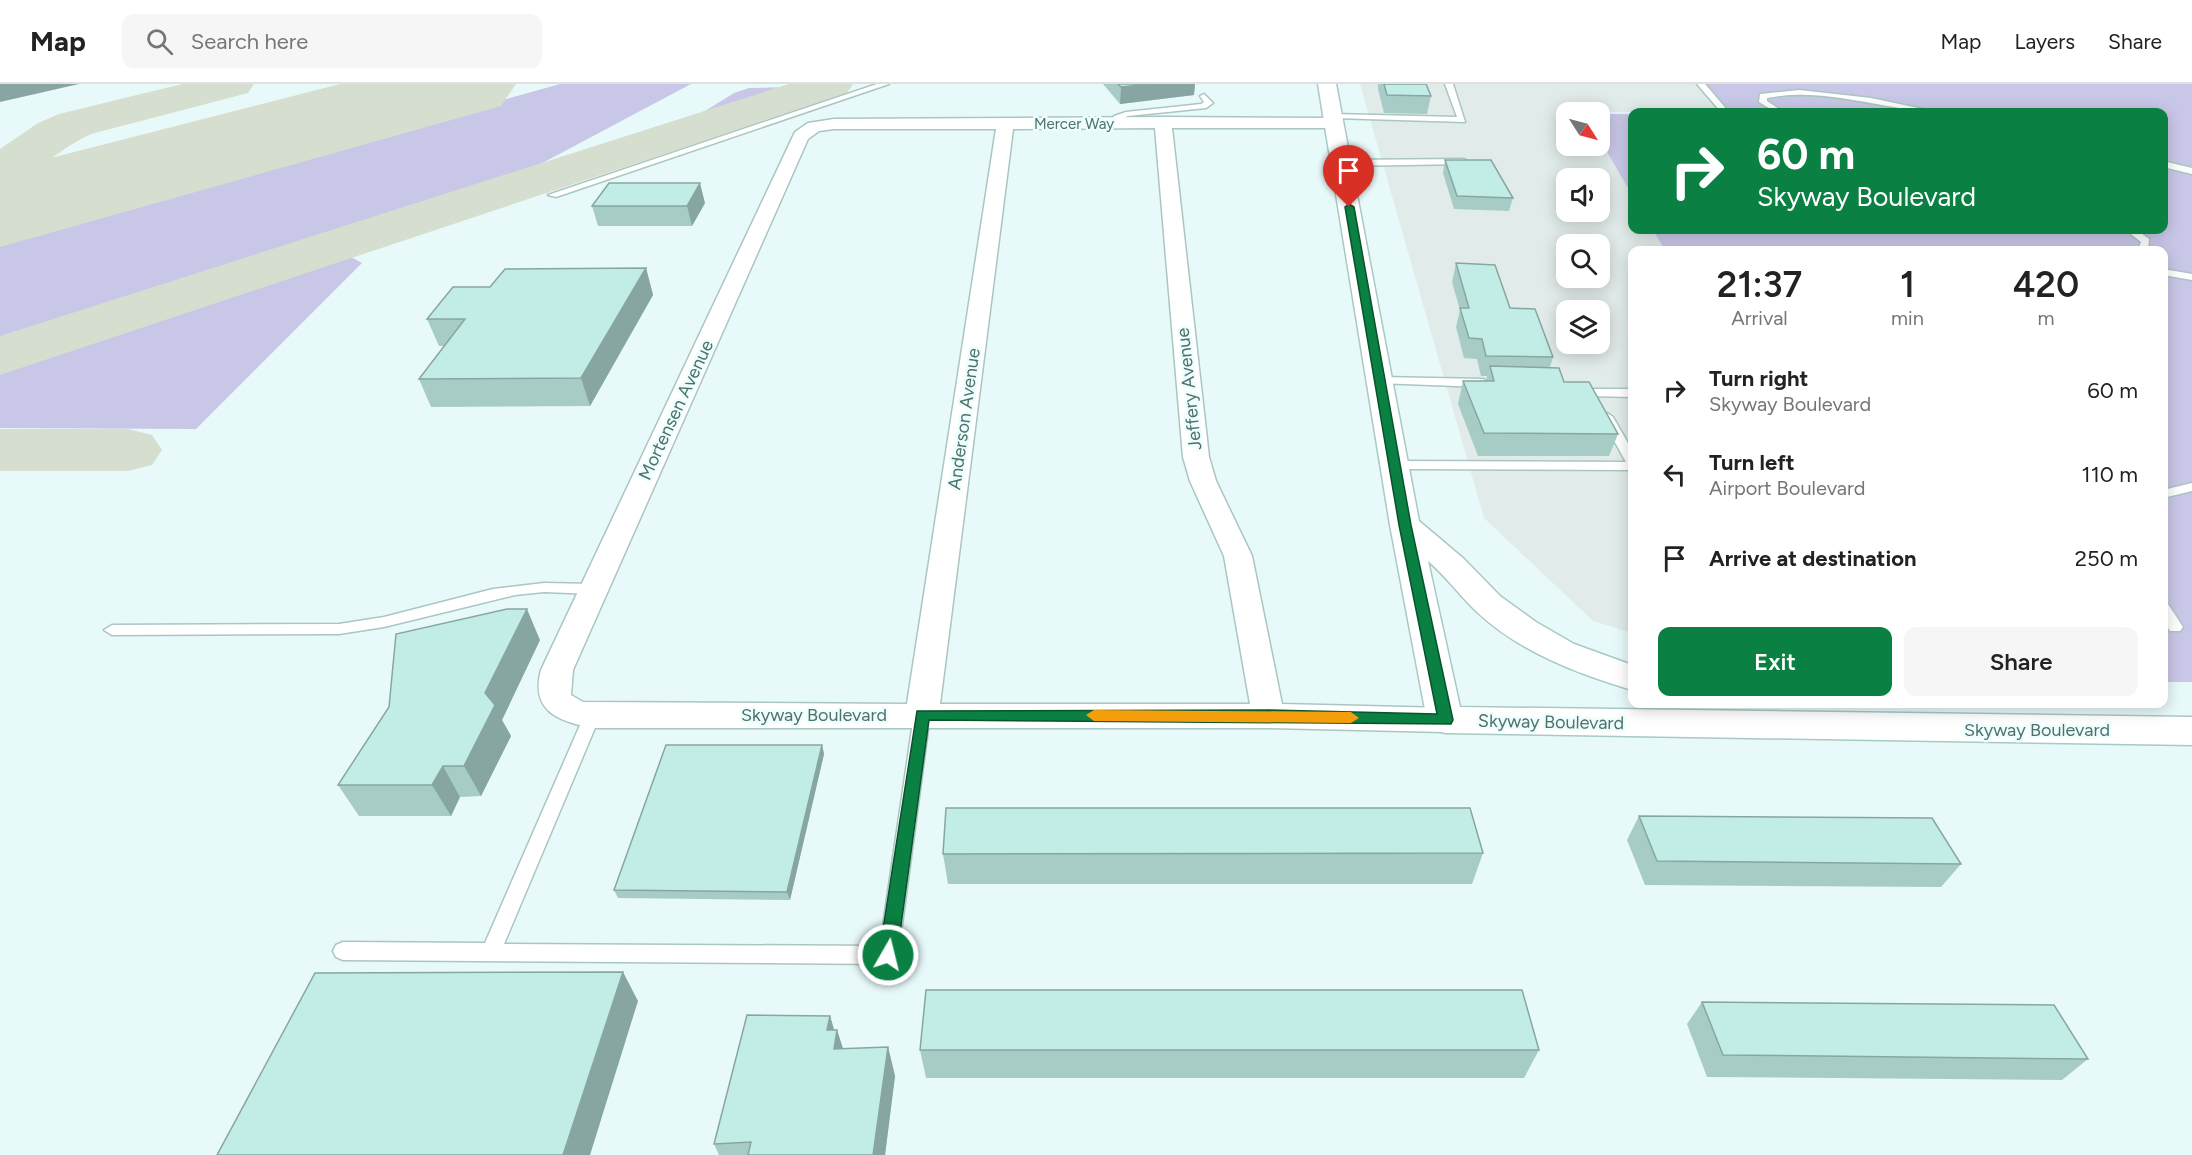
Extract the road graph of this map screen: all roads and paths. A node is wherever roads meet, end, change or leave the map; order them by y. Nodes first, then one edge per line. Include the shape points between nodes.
1 (885, 84) edge
2 (1327, 84) edge
3 (1449, 84) edge
4 (1701, 84) edge
5 (1204, 96) dead end
6 (1717, 103) junction
7 (1732, 103) dead end
8 (1721, 108) edge
9 (1775, 108) edge
10 (1912, 108) edge
11 (1184, 109) junction
12 (1334, 119) junction
13 (1196, 122) junction
14 (1163, 123) junction
15 (1005, 124) junction
16 (1116, 125) junction
17 (814, 127) joint
18 (1479, 161) edge
19 (1341, 163) junction
20 (2168, 165) edge
21 (2192, 171) edge
22 (553, 195) dead end
23 (2136, 234) edge
24 (2144, 246) edge
25 (2168, 273) edge
26 (2192, 277) edge
27 (1381, 381) junction
28 (1498, 383) edge
29 (1580, 386) edge
30 (1594, 393) junction
31 (1628, 394) edge
32 (1628, 454) edge
33 (1396, 465) junction
34 (1628, 466) edge
35 (2192, 487) edge
36 (2168, 493) edge
37 (1405, 525) junction
38 (594, 589) junction
39 (2168, 616) edge
40 (2175, 627) dead end
41 (112, 630) dead end
42 (1628, 677) edge
43 (556, 699) joint
44 (1830, 708) edge
45 (922, 715) junction
46 (592, 716) junction
47 (1268, 716) junction
48 (1445, 720) junction
49 (1875, 728) junction
50 (2192, 731) edge
51 (343, 951) dead end
52 (491, 952) junction

1 - 22 lane
2 - 12 main road
3 - 12 lane via 1462,120
4 - 6 lane
5 - 11 lane via 1209,100 1207,105
6 - 7 lane
6 - 8 lane
9 - 10 lane via 1761,98 1780,91 1815,90
11 - 13 lane
11 - 16 lane via 1126,114 1118,118
12 - 13 street, Mercer Way
12 - 19 main road
13 - 14 street, Mercer Way
14 - 16 street, Mercer Way
14 - 47 street, Jeffery Avenue via 1196,457 1238,556
15 - 16 street, Mercer Way
15 - 17 street, Mercer Way
15 - 45 street, Anderson Avenue
17 - 38 street, Mortensen Avenue via 801,136
18 - 19 lane
19 - 27 main road
20 - 21 lane
23 - 24 lane via 2146,242
25 - 26 lane
27 - 28 lane
27 - 33 main road
29 - 30 lane via 1591,388
30 - 31 lane
30 - 32 lane
33 - 34 lane
33 - 37 main road
35 - 36 lane
37 - 42 main road via 1453,566 1488,604 1524,630 1562,652
37 - 48 main road
38 - 41 lane via 518,589 376,625 349,628
38 - 43 street, Mortensen Avenue via 552,684
39 - 40 lane
43 - 46 street, Skyway Boulevard via 570,710
44 - 49 main road
45 - 46 street, Skyway Boulevard
45 - 47 street, Skyway Boulevard
45 - 52 lane via 888,955
46 - 52 lane
47 - 48 street, Skyway Boulevard
48 - 49 main road, Skyway Boulevard
49 - 50 main road, Skyway Boulevard
51 - 52 lane

